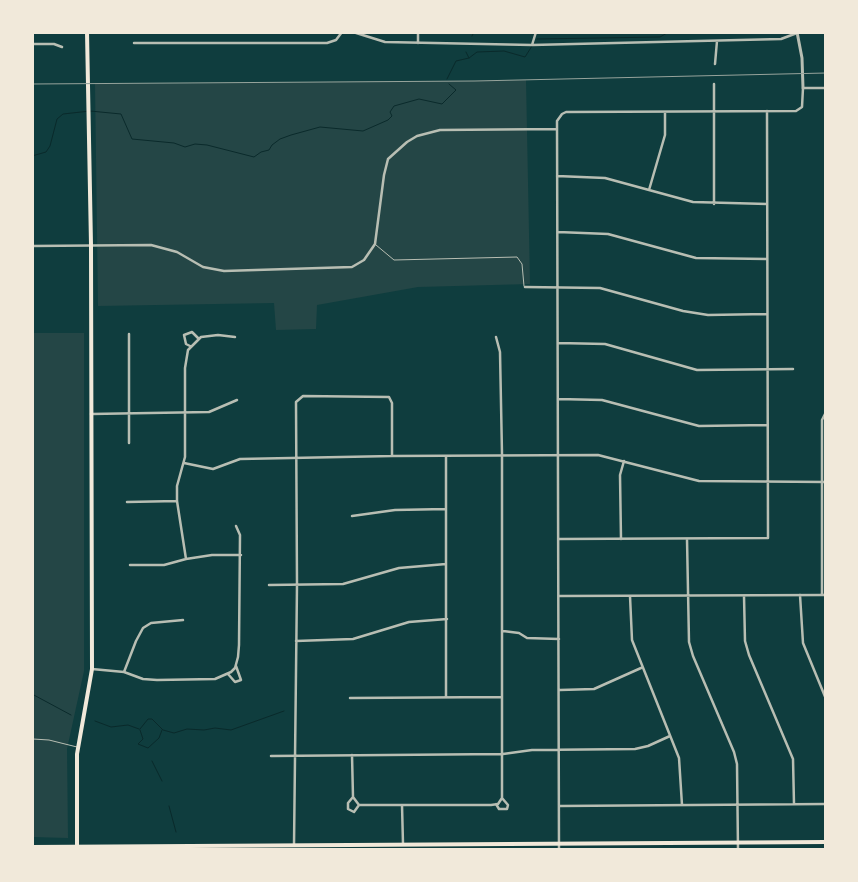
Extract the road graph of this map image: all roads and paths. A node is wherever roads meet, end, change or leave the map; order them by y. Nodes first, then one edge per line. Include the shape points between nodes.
1 (87, 32) edge
2 (342, 32) edge
3 (353, 32) edge
4 (418, 32) edge
5 (536, 32) edge
6 (797, 33) edge
7 (717, 41) junction
8 (418, 42) junction
9 (134, 43) dead end
10 (32, 44) edge
11 (532, 45) junction
12 (62, 47) dead end
13 (715, 64) dead end
14 (714, 84) dead end
15 (803, 88) junction
16 (826, 88) edge
17 (714, 111) junction
18 (767, 111) junction
19 (665, 112) junction
20 (557, 129) junction
21 (557, 176) junction
22 (649, 190) junction
23 (714, 204) junction
24 (767, 204) junction
25 (558, 232) junction
26 (376, 244) junction
27 (90, 245) junction
28 (32, 246) edge
29 (767, 259) junction
30 (525, 287) joint
31 (558, 287) junction
32 (767, 314) junction
33 (129, 334) dead end
34 (235, 336) dead end
35 (496, 337) dead end
36 (199, 339) junction
37 (558, 343) junction
38 (190, 346) junction
39 (793, 369) dead end
40 (767, 370) junction
41 (558, 399) junction
42 (238, 400) dead end
43 (185, 412) junction
44 (826, 412) edge
45 (129, 413) junction
46 (91, 414) junction
47 (767, 425) junction
48 (129, 443) dead end
49 (502, 454) junction
50 (558, 454) junction
51 (392, 456) junction
52 (446, 456) junction
53 (295, 457) junction
54 (624, 461) junction
55 (184, 463) junction
56 (767, 481) junction
57 (824, 482) edge
58 (177, 501) junction
59 (127, 502) dead end
60 (446, 509) junction
61 (352, 516) dead end
62 (236, 526) dead end
63 (558, 539) junction
64 (621, 539) junction
65 (687, 539) junction
66 (241, 555) junction
67 (186, 559) junction
68 (446, 564) junction
69 (130, 565) dead end
70 (269, 585) dead end
71 (297, 585) junction
72 (800, 595) junction
73 (824, 595) edge
74 (559, 596) junction
75 (630, 596) junction
76 (686, 596) junction
77 (744, 596) junction
78 (447, 619) junction
79 (184, 620) dead end
80 (503, 631) junction
81 (558, 639) junction
82 (296, 641) junction
83 (236, 666) junction
84 (642, 668) junction
85 (92, 669) junction
86 (124, 672) junction
87 (228, 674) junction
88 (559, 690) junction
89 (446, 697) junction
90 (502, 697) junction
91 (350, 698) dead end
92 (826, 700) edge
93 (670, 736) junction
94 (78, 747) junction
95 (559, 749) junction
96 (32, 753) edge
97 (503, 754) junction
98 (352, 755) junction
99 (270, 756) dead end
100 (295, 756) junction
101 (352, 797) junction
102 (502, 798) junction
103 (357, 804) junction
104 (496, 804) junction
105 (794, 804) junction
106 (826, 804) edge
107 (402, 805) junction
108 (682, 805) junction
109 (738, 805) junction
110 (560, 806) junction
111 (826, 842) edge
112 (483, 843) junction
113 (559, 843) junction
114 (738, 843) junction
115 (372, 844) junction
116 (403, 844) junction
117 (294, 845) junction
118 (32, 847) edge
119 (77, 848) edge
120 (187, 848) edge
121 (372, 850) edge
122 (483, 850) edge
123 (559, 850) edge
124 (738, 850) edge

1 - 27 main road
2 - 9 street via 336,40 327,43
3 - 8 street via 385,42
4 - 8 street
5 - 11 street
6 - 7 street via 781,39
6 - 15 street
7 - 11 street
7 - 13 street
8 - 11 street
10 - 12 street
14 - 17 street
15 - 16 street
15 - 18 street via 803,104 799,110
17 - 18 street
17 - 19 street
17 - 23 street
18 - 24 street
19 - 20 street via 566,112 559,117
19 - 22 street via 665,135
20 - 21 street
20 - 26 street via 440,130 407,142 388,159
21 - 22 street via 606,178
21 - 25 street
22 - 23 street
23 - 24 street
24 - 29 street
25 - 29 street via 608,234 696,258
25 - 31 street
26 - 27 street via 364,260 352,267 242,271 203,267 177,252 152,245
26 - 30 lane via 394,260 517,257 522,264
27 - 28 street
27 - 46 main road
29 - 32 street
30 - 31 street
31 - 32 street via 600,288 701,314
31 - 37 street
32 - 40 street
33 - 45 street
34 - 36 street via 210,335
35 - 49 street via 500,352
36 - 38 street
36 - 38 street via 192,332 184,335
37 - 40 street via 605,344 697,370
37 - 41 street
38 - 43 street via 185,358
39 - 40 street
40 - 47 street
41 - 47 street via 602,400 700,426
41 - 50 street
42 - 43 street via 218,410
43 - 45 street
43 - 55 street
44 - 57 street via 822,420
45 - 46 street
45 - 48 street
46 - 85 main road
47 - 56 street
49 - 50 street
49 - 52 street
49 - 80 street
50 - 54 street via 598,455
50 - 63 street
51 - 52 street
51 - 53 street
51 - 53 street via 392,403 389,397 382,395 298,398 295,406
52 - 60 street
53 - 55 street via 240,459 214,469
53 - 71 street
54 - 56 street via 699,481
54 - 64 street via 620,475
55 - 58 street via 177,486
56 - 57 street
56 - 65 street via 768,538
57 - 73 street
58 - 59 street
58 - 67 street
60 - 61 street via 395,510
60 - 68 street
62 - 66 street
63 - 64 street
63 - 74 street
64 - 65 street
65 - 76 street
66 - 67 street
66 - 83 street
67 - 69 street via 164,565
68 - 71 street via 399,568 343,584
68 - 78 street
70 - 71 street
71 - 82 street
72 - 73 street
72 - 77 street
72 - 92 street via 803,643
74 - 75 street
74 - 81 street
75 - 76 street
75 - 84 street via 632,640
76 - 77 street
76 - 109 street via 693,656 734,752
77 - 105 street via 745,641 793,759
78 - 82 street via 409,622 353,639
78 - 89 street
79 - 86 street via 151,623 143,628
80 - 81 street via 519,633 526,638
80 - 90 street
81 - 88 street
82 - 100 street
83 - 87 street
83 - 87 street via 241,680 235,682
84 - 88 street via 594,688
84 - 93 street
85 - 86 street
85 - 94 main road
86 - 87 street via 157,680 215,679
88 - 95 street
89 - 90 street
89 - 91 street
90 - 97 street
93 - 95 street via 635,749
93 - 108 street via 679,758
94 - 96 lane via 33,739
94 - 119 main road
95 - 97 street
95 - 110 street
97 - 98 street
97 - 102 street
98 - 100 street
98 - 101 street
99 - 100 street
100 - 117 street
101 - 103 street
101 - 103 street via 348,810 354,812
102 - 104 street
102 - 104 street via 508,805 507,809 499,809
103 - 107 street
104 - 107 street
105 - 106 street
105 - 109 street
107 - 116 street
108 - 109 street
108 - 110 street
109 - 114 street
110 - 113 street
111 - 114 main road
112 - 113 main road
112 - 116 main road
112 - 122 street
113 - 114 main road
113 - 123 street
114 - 124 street
115 - 116 main road
115 - 117 main road
115 - 121 street
117 - 120 main road
118 - 119 main road
119 - 120 main road

